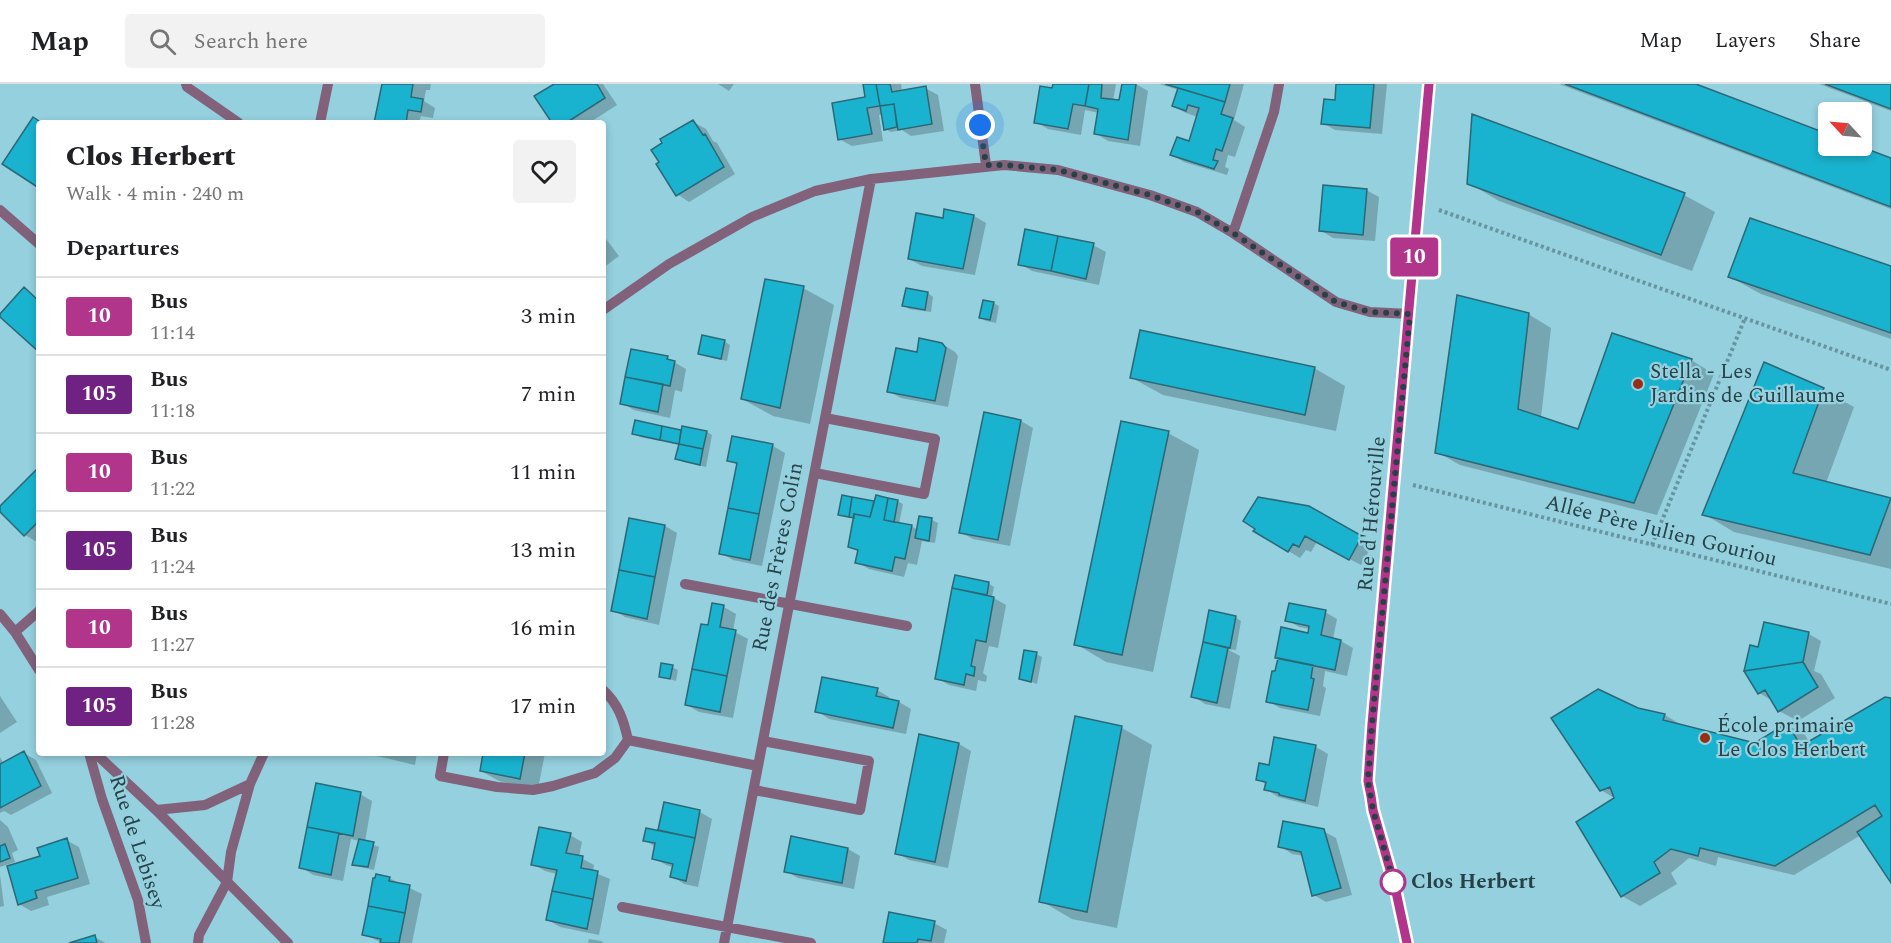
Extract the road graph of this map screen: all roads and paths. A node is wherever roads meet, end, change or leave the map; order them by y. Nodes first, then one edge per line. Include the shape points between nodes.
1 (186, 84) edge
2 (328, 84) edge
3 (975, 84) edge
4 (1279, 84) edge
5 (1429, 84) edge
6 (235, 120) edge
7 (321, 120) edge
8 (986, 165) junction
9 (871, 179) junction
10 (0, 210) edge
11 (1439, 210) dead end
12 (1233, 233) junction
13 (36, 241) edge
14 (606, 308) edge
15 (1410, 314) junction
16 (1745, 318) junction
17 (1891, 370) edge
18 (825, 418) junction
19 (814, 473) junction
20 (1423, 488) dead end
21 (1652, 545) junction
22 (685, 584) dead end
23 (789, 604) junction
24 (1891, 604) edge
25 (0, 614) edge
26 (36, 614) edge
27 (907, 626) dead end
28 (15, 632) junction
29 (36, 665) edge
30 (606, 693) edge
31 (628, 740) junction
32 (763, 741) junction
33 (89, 756) edge
34 (98, 756) edge
35 (263, 756) edge
36 (443, 756) edge
37 (758, 766) junction
38 (250, 784) junction
39 (754, 790) junction
40 (156, 810) junction
41 (227, 882) junction
42 (622, 907) dead end
43 (727, 927) junction
44 (146, 943) edge
45 (198, 943) edge
46 (288, 943) edge
47 (724, 943) edge
48 (811, 943) edge
49 (1407, 943) edge

1 - 6 street
2 - 7 street
3 - 8 street
4 - 12 street via 1274,112
5 - 15 street, Rue d'Hérouville
8 - 9 street
8 - 12 street via 1058,170 1102,181 1197,212
9 - 14 street via 815,191 752,217 669,264
9 - 18 street, Rue des Frères Colin
10 - 13 street
11 - 16 path
12 - 15 street via 1336,302 1370,312
15 - 49 street, Rue d'Hérouville via 1368,781
16 - 17 path
16 - 21 path
18 - 19 street, Rue des Frères Colin
18 - 19 street via 934,439 924,494
19 - 23 street, Rue des Frères Colin
20 - 21 path, Allée Père Julien Gouriou
21 - 24 path, Allée Père Julien Gouriou
22 - 23 street
23 - 27 street
23 - 32 street, Rue des Frères Colin
25 - 28 street
26 - 28 street
28 - 29 street
30 - 31 street via 623,719
31 - 36 street via 615,758 595,773 533,790 440,776
31 - 37 street
32 - 37 street, Rue des Frères Colin
32 - 39 street via 869,761 860,810
33 - 44 street, Rue de Lebisey via 138,900
34 - 40 street
35 - 38 street
37 - 39 street, Rue des Frères Colin
38 - 40 street via 205,805
38 - 41 street
39 - 43 street, Rue des Frères Colin
40 - 41 street
41 - 45 street
41 - 46 street
42 - 43 street
43 - 47 street, Rue des Frères Colin
43 - 48 street

